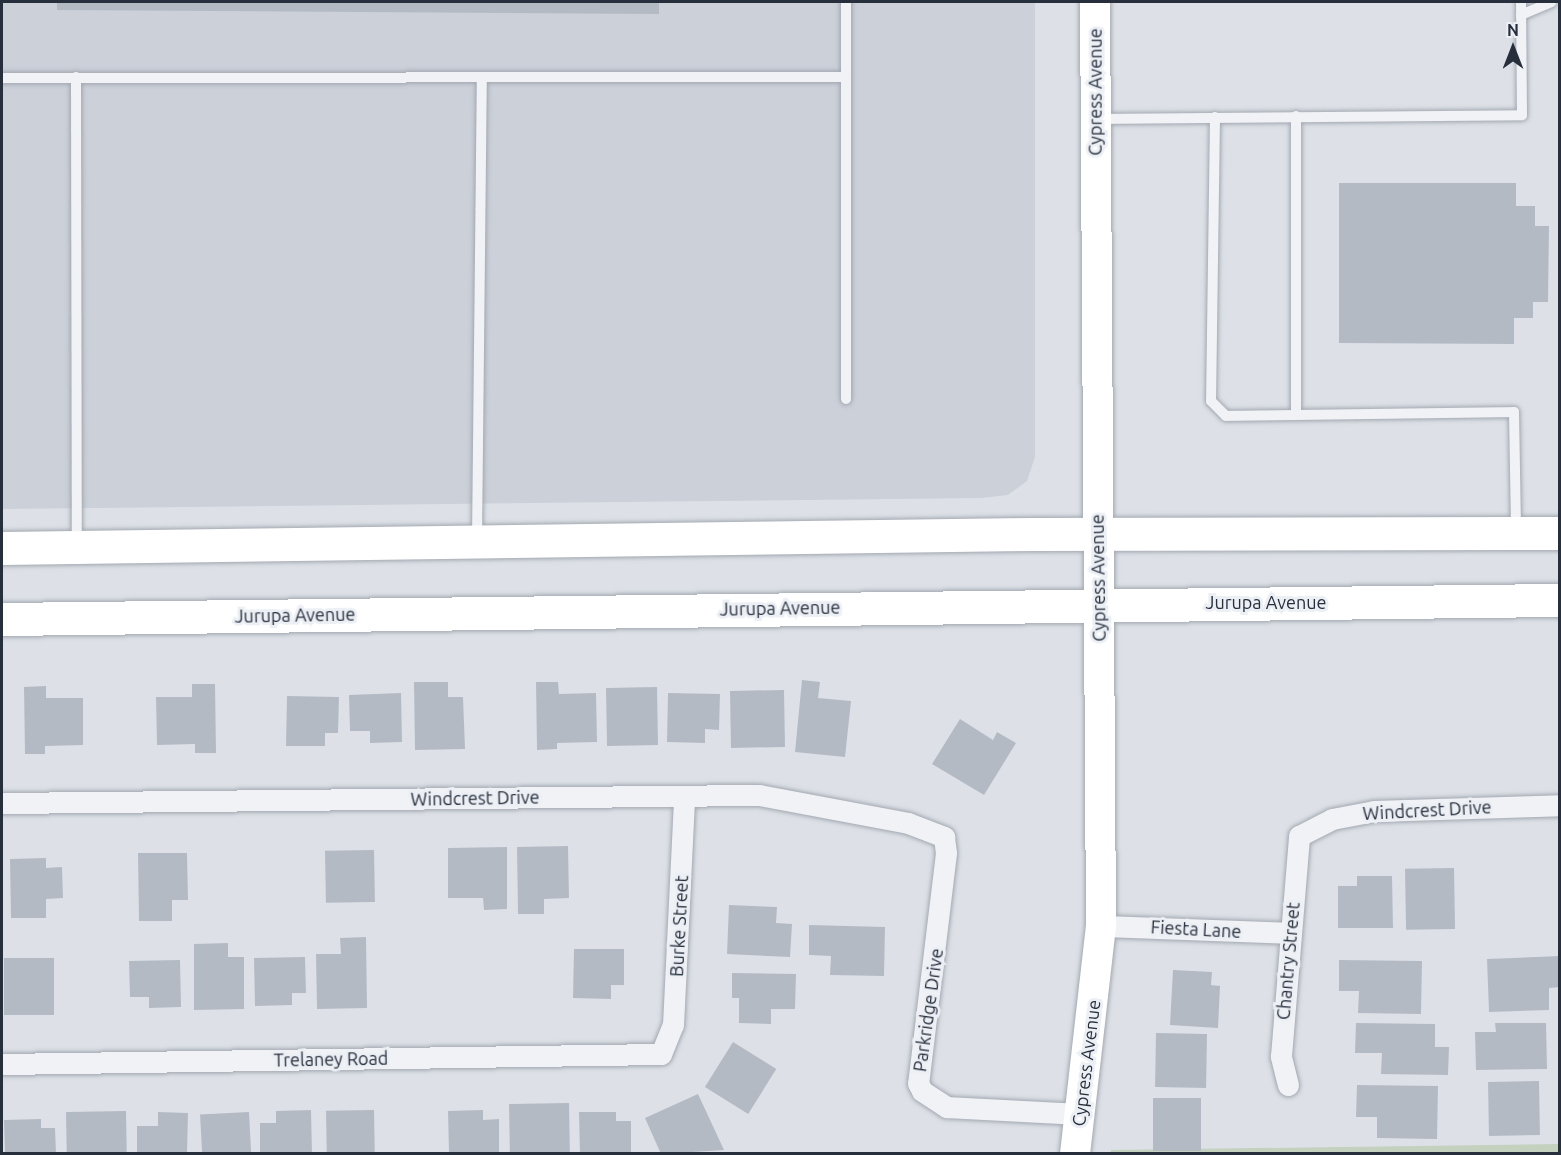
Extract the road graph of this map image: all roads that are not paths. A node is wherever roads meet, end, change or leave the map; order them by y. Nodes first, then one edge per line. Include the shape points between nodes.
1 (846, 2) edge
2 (1095, 2) edge
3 (1521, 2) edge
4 (1551, 2) edge
5 (1521, 15) junction
6 (75, 77) junction
7 (846, 77) junction
8 (2, 78) edge
9 (482, 79) junction
10 (1296, 116) junction
11 (1215, 117) junction
12 (1095, 119) junction
13 (846, 399) dead end
14 (1296, 414) junction
15 (1516, 533) junction
16 (1560, 533) edge
17 (1096, 534) junction
18 (477, 542) junction
19 (2, 548) edge
20 (77, 548) junction
21 (1560, 600) edge
22 (1099, 603) junction
23 (2, 619) edge
24 (684, 796) junction
25 (2, 803) edge
26 (1560, 805) edge
27 (1299, 836) joint
28 (944, 837) joint
29 (1101, 926) junction
30 (1290, 933) junction
31 (661, 1054) joint
32 (2, 1064) edge
33 (1288, 1085) dead end
34 (1080, 1114) junction
35 (1075, 1154) edge

1 - 7 lane
2 - 12 street, Cypress Avenue
3 - 5 lane
4 - 5 lane
5 - 10 lane via 1522,115
6 - 8 lane
6 - 9 lane
6 - 20 lane
7 - 9 lane
7 - 13 lane
9 - 18 lane
10 - 11 lane
10 - 14 lane
11 - 12 lane
11 - 14 lane via 1211,401 1226,416
12 - 17 street, Cypress Avenue
14 - 15 lane via 1514,412
15 - 16 main road
15 - 17 main road
17 - 18 main road
17 - 22 street, Cypress Avenue
18 - 20 main road
19 - 20 main road
21 - 22 main road, Jurupa Avenue
22 - 23 main road, Jurupa Avenue
22 - 29 street, Cypress Avenue
24 - 25 street, Windcrest Drive
24 - 28 street, Windcrest Drive via 759,795 798,800 908,824
24 - 31 street, Burke Street via 674,1025
26 - 27 street, Windcrest Drive via 1374,811 1332,819
27 - 30 street, Chantry Street
28 - 34 street, Parkridge Drive via 944,884 918,1083 927,1097 947,1107
29 - 30 street, Fiesta Lane
29 - 34 street, Cypress Avenue
30 - 33 street, Chantry Street via 1281,1056
31 - 32 street, Trelaney Road
34 - 35 street, Cypress Avenue

